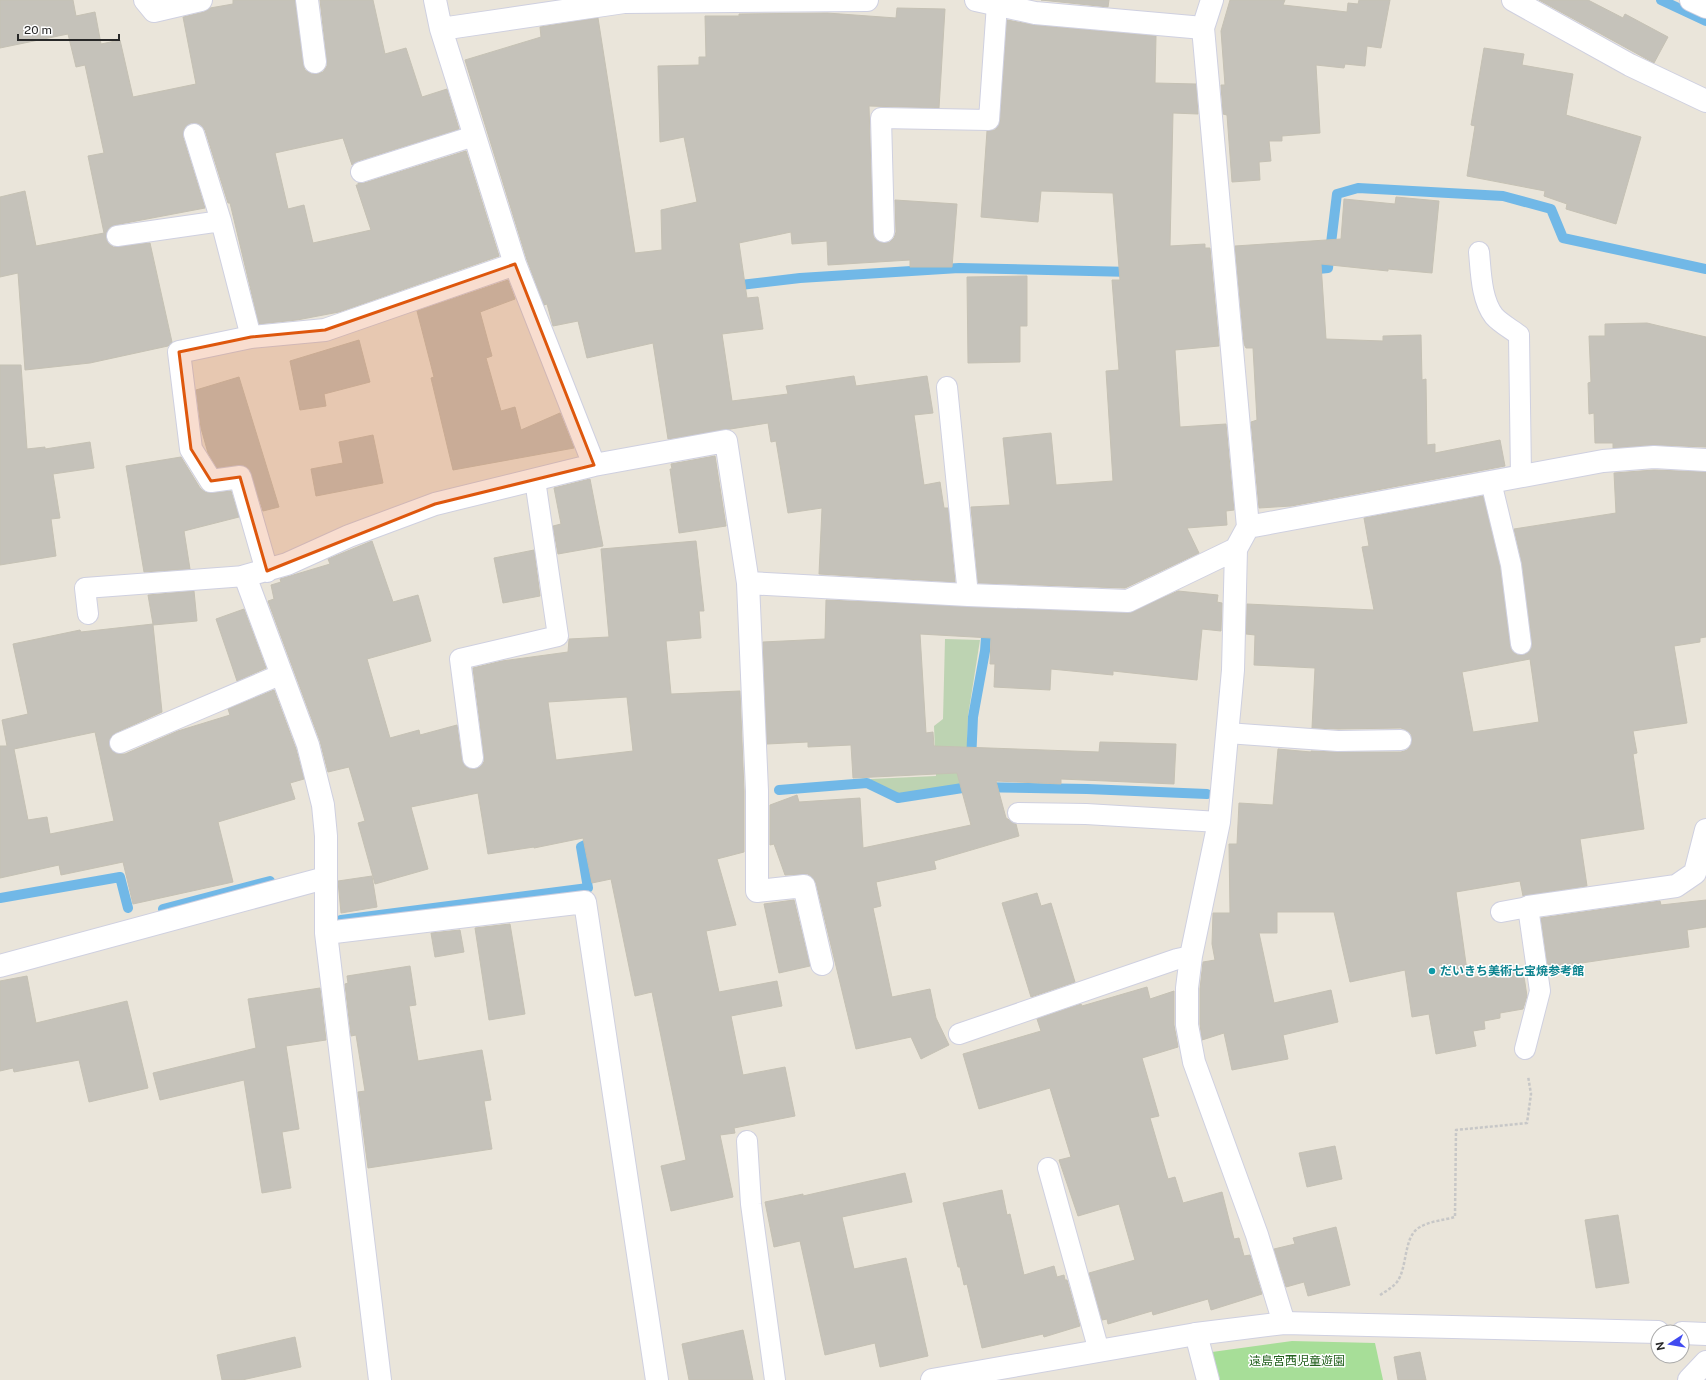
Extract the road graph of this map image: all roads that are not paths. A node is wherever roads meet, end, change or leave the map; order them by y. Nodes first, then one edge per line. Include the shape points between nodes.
1 (145, 0) edge
2 (201, 0) edge
3 (308, 0) edge
4 (435, 0) edge
5 (867, 0) edge
6 (1212, 0) edge
7 (1514, 0) edge
8 (1691, 0) edge
9 (624, 1) edge
10 (987, 2) edge
11 (1706, 7) edge
12 (1204, 28) junction
13 (441, 29) junction
14 (315, 62) dead end
15 (1706, 101) edge
16 (194, 134) dead end
17 (474, 136) junction
18 (361, 172) dead end
19 (221, 220) junction
20 (884, 232) dead end
21 (117, 236) dead end
22 (1479, 252) dead end
23 (515, 264) junction
24 (251, 337) junction
25 (947, 387) dead end
26 (1706, 460) edge
27 (594, 465) junction
28 (1521, 477) junction
29 (535, 480) junction
30 (1492, 482) junction
31 (1248, 527) junction
32 (1236, 549) junction
33 (266, 571) junction
34 (245, 576) junction
35 (748, 583) junction
36 (968, 595) junction
37 (88, 614) dead end
38 (1521, 644) dead end
39 (282, 674) junction
40 (1227, 733) junction
41 (1401, 740) dead end
42 (120, 743) dead end
43 (472, 758) dead end
44 (1018, 813) dead end
45 (1219, 822) junction
46 (1706, 830) edge
47 (325, 878) junction
48 (1528, 907) junction
49 (1501, 912) dead end
50 (326, 933) junction
51 (1191, 956) junction
52 (822, 964) dead end
53 (0, 966) edge
54 (959, 1034) dead end
55 (1525, 1049) road end
56 (747, 1141) dead end
57 (1048, 1168) dead end
58 (1284, 1323) junction
59 (1650, 1332) edge
60 (1690, 1333) edge
61 (1196, 1334) junction
62 (1706, 1334) edge
63 (1099, 1351) junction
64 (1706, 1362) edge
65 (380, 1380) edge
66 (657, 1380) edge
67 (775, 1380) edge
68 (932, 1380) edge
69 (1208, 1380) edge
70 (1689, 1380) edge

1 - 2 street via 154,11
3 - 14 street
4 - 13 street
5 - 9 street
6 - 12 street
7 - 15 street via 1630,65
8 - 11 street
9 - 13 street
10 - 12 street via 1035,13
10 - 20 lane via 989,120 881,118
12 - 31 street
13 - 17 street
16 - 19 lane
17 - 18 lane
17 - 23 street
19 - 21 lane
19 - 24 lane
22 - 28 lane via 1482,282 1488,305 1494,316 1519,335
23 - 24 street via 325,330
23 - 27 street
24 - 33 street via 179,352 191,448 211,481 240,477
25 - 36 lane
26 - 28 street via 1654,457 1603,461
27 - 29 street
27 - 35 street via 726,441
28 - 30 street
29 - 33 street via 435,504
29 - 43 lane via 558,636 460,659
30 - 31 street
30 - 38 lane via 1511,565
31 - 32 street
32 - 36 street via 1128,601
32 - 40 street via 1233,670
33 - 34 street
34 - 37 lane via 85,588
34 - 39 street
35 - 36 street
35 - 52 street via 758,791 757,891 804,886
39 - 42 lane
39 - 47 street via 308,745 323,805 326,836
40 - 41 lane via 1338,741
40 - 45 street
44 - 45 lane via 1086,814
45 - 51 street
46 - 48 street via 1695,873 1676,886
47 - 50 street
47 - 53 street
48 - 49 lane
48 - 55 lane via 1540,991
50 - 65 street
50 - 66 street via 585,902
51 - 54 lane
51 - 58 street via 1187,988 1187,1025 1194,1062 1257,1235
56 - 67 lane via 751,1204
57 - 63 lane
58 - 59 street
58 - 61 street
60 - 62 street
61 - 63 street
61 - 69 street
63 - 68 street
64 - 70 street

